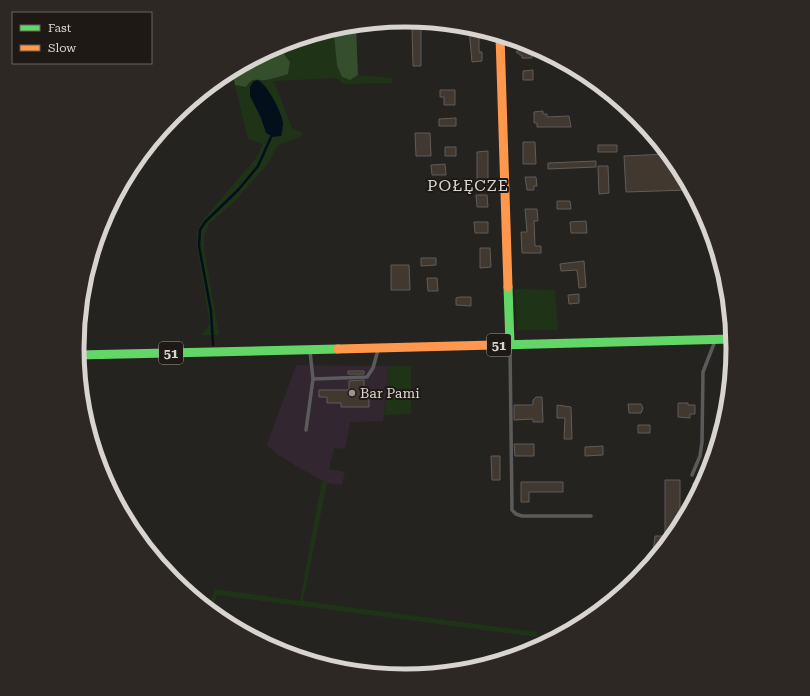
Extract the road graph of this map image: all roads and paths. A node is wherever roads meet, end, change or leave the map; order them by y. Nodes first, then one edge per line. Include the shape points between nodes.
1 (500, 42) edge
2 (726, 339) edge
3 (716, 340) junction
4 (510, 344) junction
5 (378, 348) junction
6 (310, 350) junction
7 (84, 356) edge
8 (313, 379) junction
9 (306, 430) dead end
10 (692, 475) dead end
11 (591, 516) dead end

1 - 4 main road
2 - 3 main road, 51
3 - 4 main road, 51
3 - 10 lane via 703,372 702,442 700,456
4 - 5 main road, 51
4 - 11 lane via 512,510 522,516
5 - 6 main road, 51
5 - 8 lane via 373,368 367,377
6 - 7 main road, 51
6 - 8 lane
8 - 9 lane

